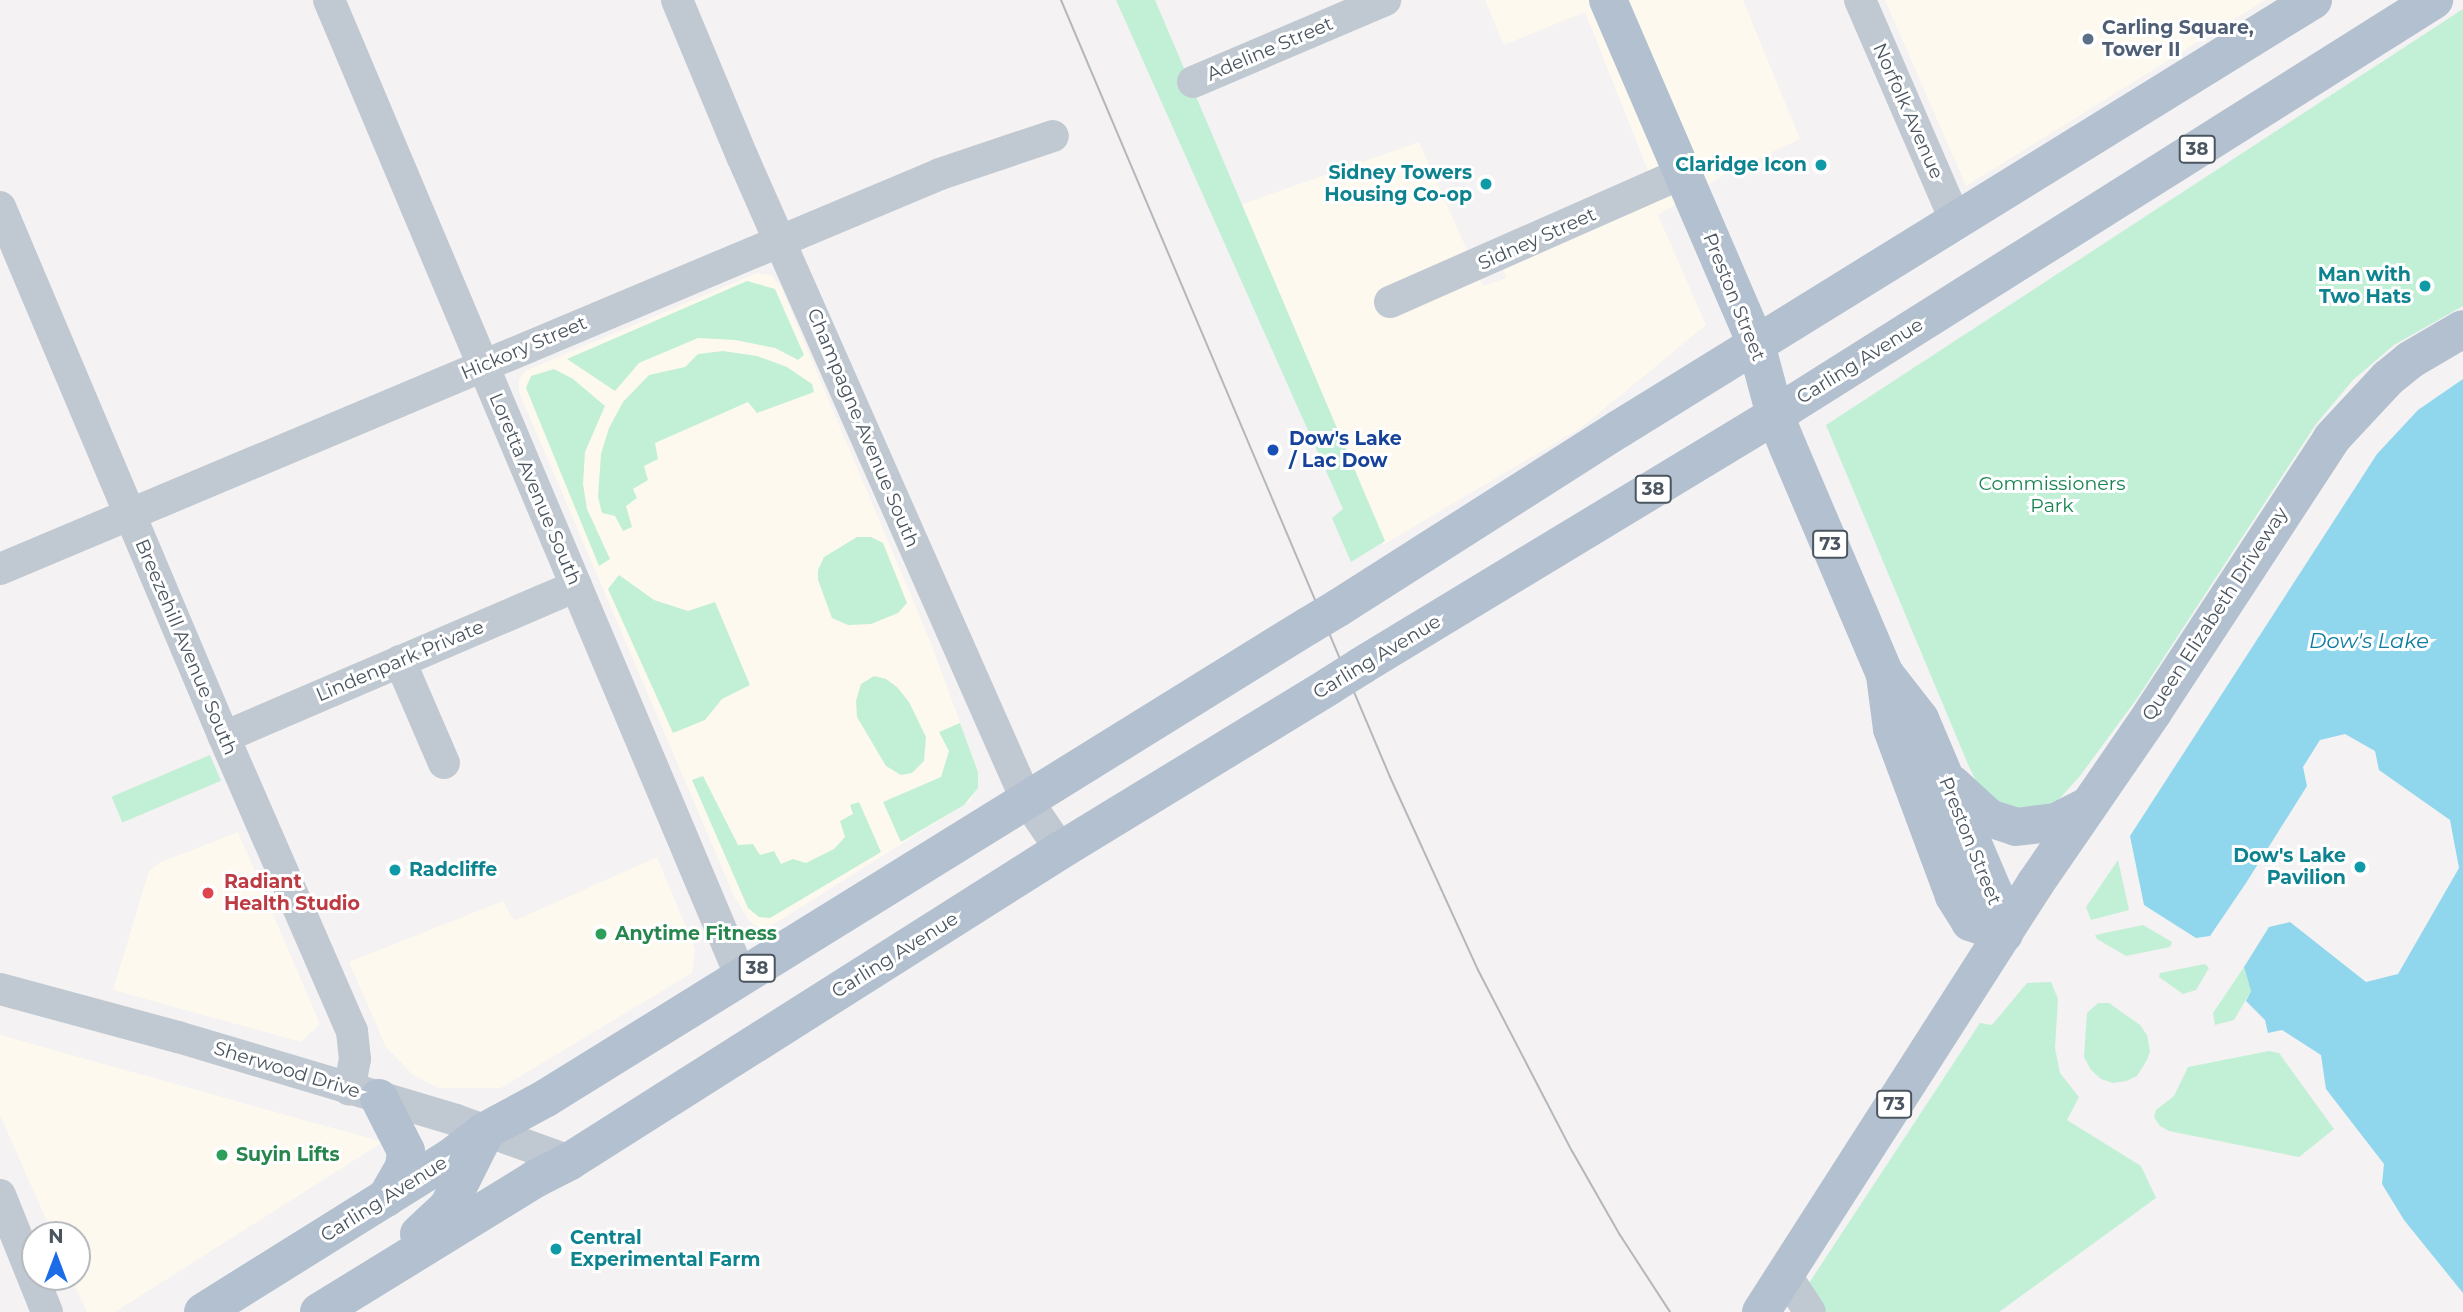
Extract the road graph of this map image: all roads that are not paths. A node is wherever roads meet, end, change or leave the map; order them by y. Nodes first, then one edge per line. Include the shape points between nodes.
1 (330, 0) edge
2 (677, 0) edge
3 (1385, 0) edge
4 (1608, 0) edge
5 (1860, 0) edge
6 (2313, 0) edge
7 (2434, 0) edge
8 (1193, 82) dead end
9 (1053, 136) dead end
10 (1682, 173) junction
11 (0, 207) edge
12 (1956, 222) junction
13 (781, 239) junction
14 (1390, 302) dead end
15 (2463, 329) edge
16 (1756, 344) junction
17 (482, 366) junction
18 (1775, 415) junction
19 (128, 513) junction
20 (0, 569) edge
21 (576, 586) junction
22 (400, 661) junction
23 (1885, 674) junction
24 (224, 737) junction
25 (444, 763) dead end
26 (1945, 778) junction
27 (1026, 799) junction
28 (2088, 806) junction
29 (1061, 850) junction
30 (2004, 934) junction
31 (741, 977) junction
32 (0, 989) edge
33 (363, 1093) junction
34 (485, 1132) junction
35 (570, 1161) junction
36 (0, 1195) edge
37 (386, 1198) junction
38 (13, 1263) edge
39 (1784, 1273) junction
40 (334, 1303) edge
41 (47, 1312) edge
42 (203, 1312) edge
43 (1760, 1312) edge
44 (1810, 1312) edge

1 - 17 street, Loretta Avenue South
2 - 13 street, Champagne Avenue South
3 - 8 street, Adeline Street
4 - 10 main road, Preston Street / 73
5 - 12 street, Norfolk Avenue
6 - 12 main road, Carling Avenue / 38
7 - 18 main road, Carling Avenue / 38
9 - 13 street, Hickory Street via 940,174
10 - 14 street, Sidney Street
10 - 16 main road, Preston Street / 73
11 - 19 street, Breezehill Avenue South
12 - 16 main road, Carling Avenue / 38
13 - 17 street, Hickory Street
13 - 27 street, Champagne Avenue South
15 - 28 main road, Queen Elizabeth Driveway via 2388,378 2332,439
16 - 18 main road, Preston Street / 73
16 - 27 main road, Carling Avenue / 38
17 - 19 street, Hickory Street
17 - 21 street, Loretta Avenue South
18 - 23 main road, Preston Street / 73
18 - 29 main road, Carling Avenue / 38
19 - 20 street, Hickory Street
19 - 24 street, Breezehill Avenue South
21 - 22 street, Lindenpark Private
21 - 31 street, Loretta Avenue South
22 - 24 street, Lindenpark Private
22 - 25 street
23 - 26 main road, Preston Street / 73 via 1920,719
23 - 30 main road, Preston Street / 73 via 1892,729 1954,896 1970,922
24 - 33 street, Breezehill Avenue South via 352,1031
26 - 28 main road via 1989,817 2016,827 2056,822
26 - 30 main road, Preston Street / 73 via 1994,893
27 - 29 street, Champagne Avenue South
27 - 31 main road, Carling Avenue / 38
28 - 30 main road, Queen Elizabeth Driveway
29 - 35 main road, Carling Avenue / 38
30 - 39 main road, 73
31 - 34 main road, Carling Avenue / 38
32 - 33 street, Sherwood Drive
33 - 34 street, Sherwood Drive
33 - 37 main road via 406,1151 404,1167
34 - 35 street, Sherwood Drive
34 - 37 main road, Carling Avenue / 38
34 - 40 main road via 448,1207
35 - 40 main road, Carling Avenue / 38
36 - 38 street
37 - 42 main road, Carling Avenue / 38
38 - 41 street
39 - 43 main road, 73
39 - 44 street

